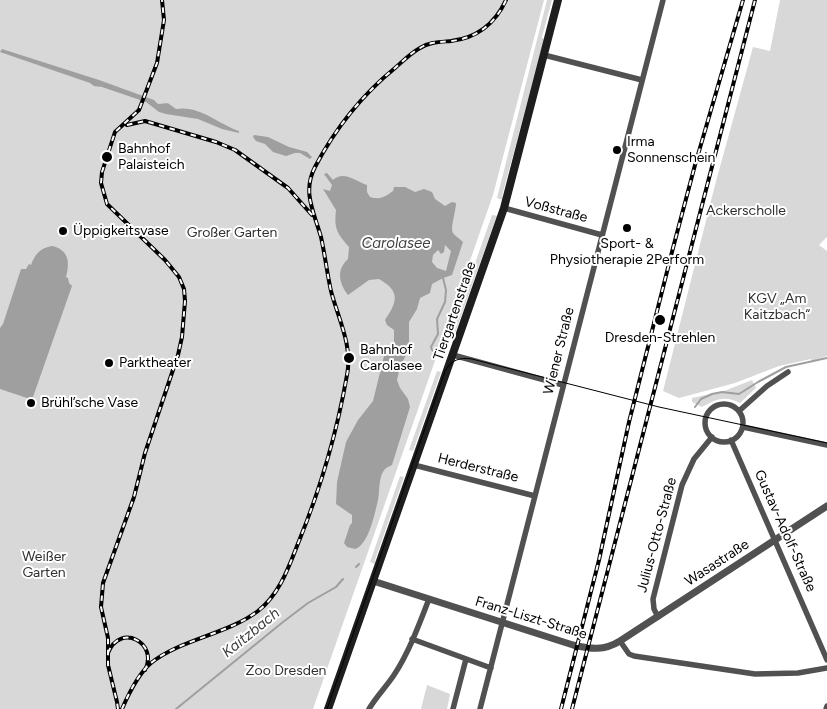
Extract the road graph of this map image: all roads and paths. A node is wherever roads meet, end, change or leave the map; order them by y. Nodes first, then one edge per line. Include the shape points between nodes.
1 (558, 0) edge
2 (663, 0) edge
3 (544, 55) junction
4 (642, 80) junction
5 (504, 208) junction
6 (602, 235) junction
7 (453, 355) junction
8 (788, 372) dead end
9 (564, 385) junction
10 (739, 411) junction
11 (742, 427) junction
12 (712, 437) junction
13 (731, 440) junction
14 (827, 445) edge
15 (414, 465) junction
16 (535, 496) junction
17 (827, 506) edge
18 (776, 540) junction
19 (373, 581) junction
20 (429, 599) junction
21 (658, 617) junction
22 (502, 623) junction
23 (412, 639) junction
24 (620, 641) junction
25 (466, 659) junction
26 (827, 660) edge
27 (491, 668) junction
28 (827, 668) edge
29 (827, 706) edge
30 (328, 709) edge
31 (368, 709) edge
32 (453, 709) edge
33 (480, 709) edge
34 (826, 709) edge

1 - 3 main road, Tiergartenstraße
2 - 4 street, Wiener Straße
3 - 4 street
3 - 5 main road, Tiergartenstraße
4 - 6 street, Wiener Straße
5 - 6 street, Voßstraße
5 - 7 main road, Tiergartenstraße
6 - 9 street, Wiener Straße
7 - 9 street
7 - 15 main road, Tiergartenstraße
8 - 10 street
9 - 16 street, Wiener Straße
10 - 11 street
10 - 12 street via 724,404 713,408 706,421
11 - 13 street via 740,434
11 - 14 street
12 - 13 street via 721,441
12 - 21 street, Julius-Otto-Straße via 694,459 682,485 652,600
13 - 18 street, Gustav-Adolf-Straße
15 - 16 street, Herderstraße
15 - 19 main road, Tiergartenstraße
16 - 22 street, Wiener Straße
17 - 18 street, Wasastraße
18 - 21 street, Wasastraße
18 - 26 street, Gustav-Adolf-Straße
19 - 20 street, Franz-Liszt-Straße
19 - 30 main road, Tiergartenstraße
20 - 22 street, Franz-Liszt-Straße
20 - 23 street
21 - 24 street, Wasastraße
22 - 24 street, Franz-Liszt-Straße via 592,649 605,648
22 - 27 street, Wiener Straße
23 - 25 street
23 - 31 street via 396,673
24 - 28 street via 634,656 755,674 798,673
25 - 27 street
25 - 32 street
27 - 33 street, Wiener Straße
29 - 34 street

